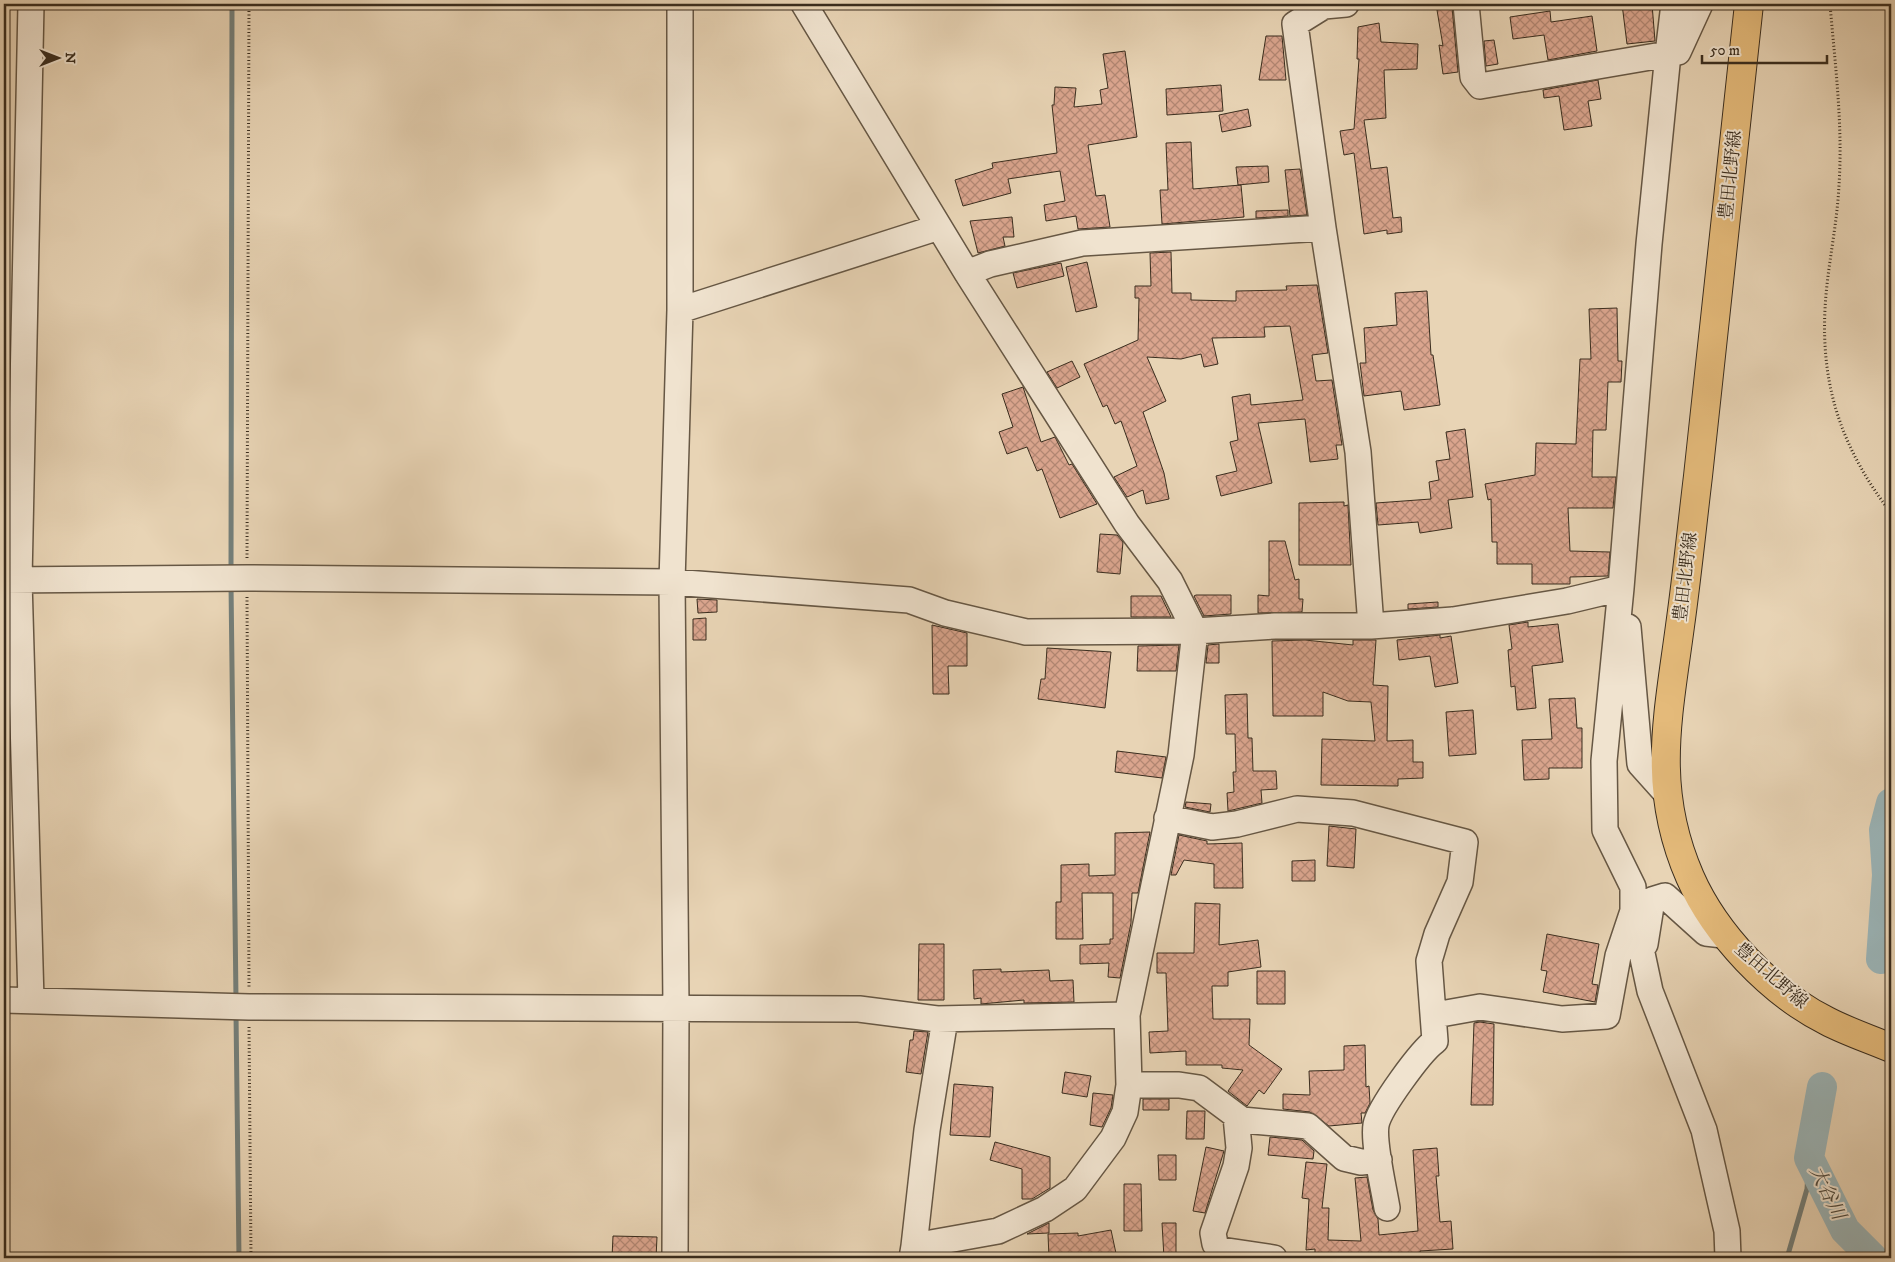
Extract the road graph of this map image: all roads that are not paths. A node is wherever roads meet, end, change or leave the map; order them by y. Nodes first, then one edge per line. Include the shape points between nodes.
1 (31, 4) edge
2 (680, 4) edge
3 (804, 4) edge
4 (1346, 4) edge
5 (1466, 4) edge
6 (1674, 4) edge
7 (1700, 4) edge
8 (1749, 4) edge
9 (1668, 54) junction
10 (939, 227) junction
11 (1323, 228) junction
12 (967, 273) junction
13 (680, 310) junction
14 (11, 580) edge
15 (672, 582) junction
16 (1621, 588) junction
17 (1371, 626) junction
18 (1195, 631) junction
19 (1666, 793) junction
20 (1167, 818) junction
21 (1632, 911) junction
22 (1723, 934) junction
23 (1643, 961) junction
24 (4, 1000) edge
25 (31, 1000) junction
26 (676, 1006) junction
27 (1126, 1015) junction
28 (1435, 1015) junction
29 (945, 1019) junction
30 (1891, 1048) edge
31 (1129, 1085) junction
32 (1236, 1116) junction
33 (1379, 1160) junction
34 (1387, 1208) dead end
35 (913, 1252) edge
36 (675, 1258) edge
37 (1274, 1258) edge
38 (1728, 1258) edge

1 - 14 street
2 - 13 street
3 - 10 street
4 - 11 street via 1324,6 1295,24
5 - 9 street via 1473,77 1480,86
6 - 9 street
7 - 9 street via 1678,52
8 - 19 main road, 豊田北野線 via 1689,557 1666,726
9 - 16 street
10 - 12 street
10 - 13 street
11 - 12 street via 1082,243 990,264
11 - 17 street via 1358,452
12 - 18 street via 1127,524 1170,581
13 - 15 street
14 - 15 street via 247,578
14 - 25 street
15 - 18 street via 909,600 946,613 1026,632
15 - 26 street
16 - 17 street via 1567,601 1453,620
16 - 19 street via 1627,612 1640,764
16 - 21 street via 1604,761 1605,830 1633,887
17 - 18 street via 1275,626
18 - 20 street via 1181,755
19 - 22 main road, 豊田北野線 via 1689,875 1705,908
20 - 27 street
20 - 28 street via 1212,827 1297,809 1353,813 1464,842 1460,882 1429,961
21 - 23 street
21 - 28 street via 1618,956 1607,1016 1562,1019 1480,1007
22 - 23 street via 1706,933 1665,896 1652,900
22 - 30 main road, 豊田北野線 via 1785,993 1825,1020
23 - 38 street via 1650,991 1704,1130 1727,1231
24 - 25 street
25 - 26 street via 249,1007
26 - 29 street via 859,1009
26 - 36 street
27 - 29 street
27 - 31 street
28 - 33 street via 1435,1041 1424,1048 1376,1124
29 - 35 street via 927,1130
31 - 32 street via 1199,1088
31 - 35 street via 1126,1112 1113,1138 1074,1189 1027,1219 998,1231
32 - 33 street via 1242,1120 1308,1126 1344,1158 1361,1162
32 - 37 street via 1239,1148 1213,1233 1215,1244 1221,1250
33 - 34 street

